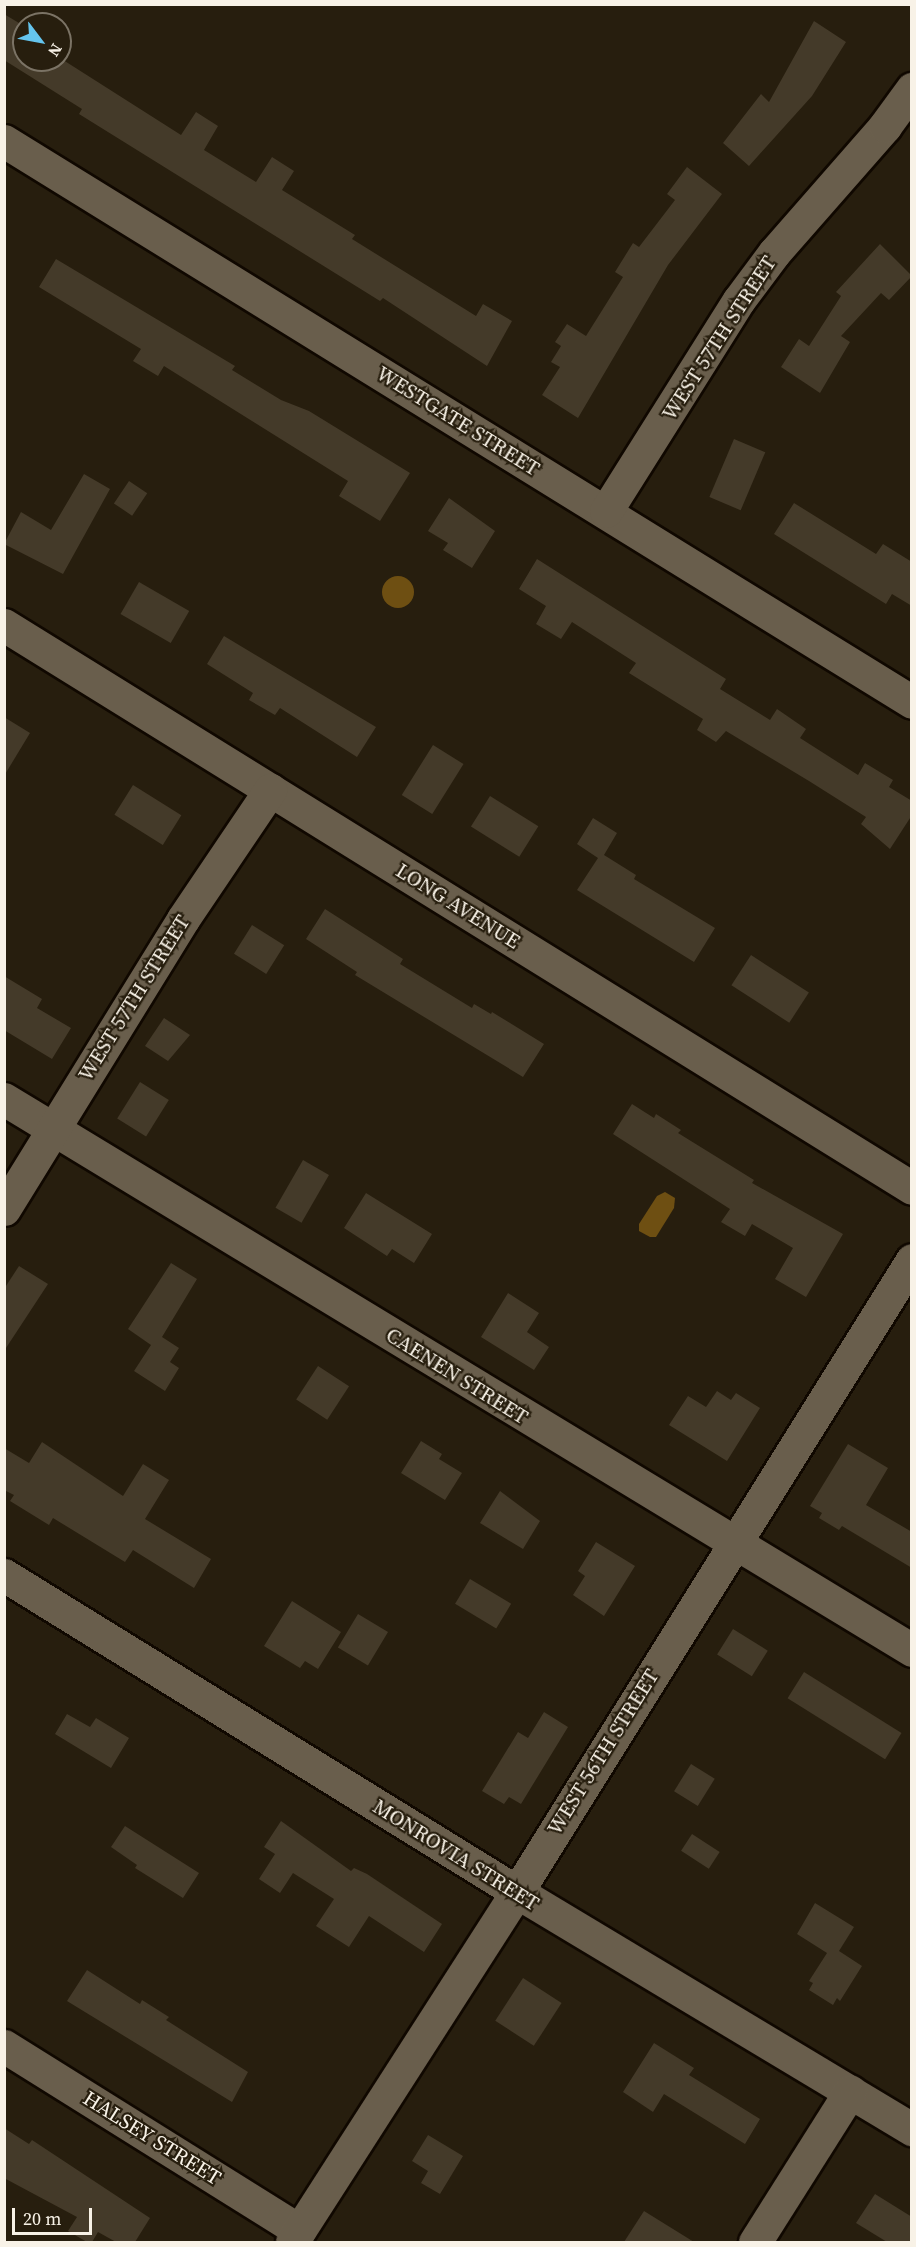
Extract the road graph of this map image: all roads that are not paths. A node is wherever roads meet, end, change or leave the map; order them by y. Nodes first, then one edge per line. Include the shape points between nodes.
1 (912, 89) edge
2 (4, 141) edge
3 (606, 512) junction
4 (4, 625) edge
5 (912, 702) edge
6 (270, 790) junction
7 (4, 1099) edge
8 (53, 1129) junction
9 (912, 1188) edge
10 (4, 1209) edge
11 (912, 1260) edge
12 (732, 1542) junction
13 (4, 1575) edge
14 (912, 1650) edge
15 (517, 1892) junction
16 (4, 2046) edge
17 (850, 2092) junction
18 (912, 2129) edge
19 (296, 2236) edge
20 (755, 2242) edge

1 - 3 street, WEST 57TH STREET via 739,300
2 - 3 street, WESTGATE STREET
3 - 5 street, WESTGATE STREET
4 - 6 street, LONG AVENUE
6 - 8 street, WEST 57TH STREET via 183,919
6 - 9 street, LONG AVENUE
7 - 8 street, CAENEN STREET
8 - 10 street, WEST 57TH STREET
8 - 12 street, CAENEN STREET
11 - 12 street, WEST 56TH STREET
12 - 14 street, CAENEN STREET
12 - 15 street, WEST 56TH STREET
13 - 15 street, MONROVIA STREET
15 - 17 street, MONROVIA STREET
15 - 19 street, WEST 56TH STREET
16 - 19 street, HALSEY STREET
17 - 18 street, MONROVIA STREET
17 - 20 street

